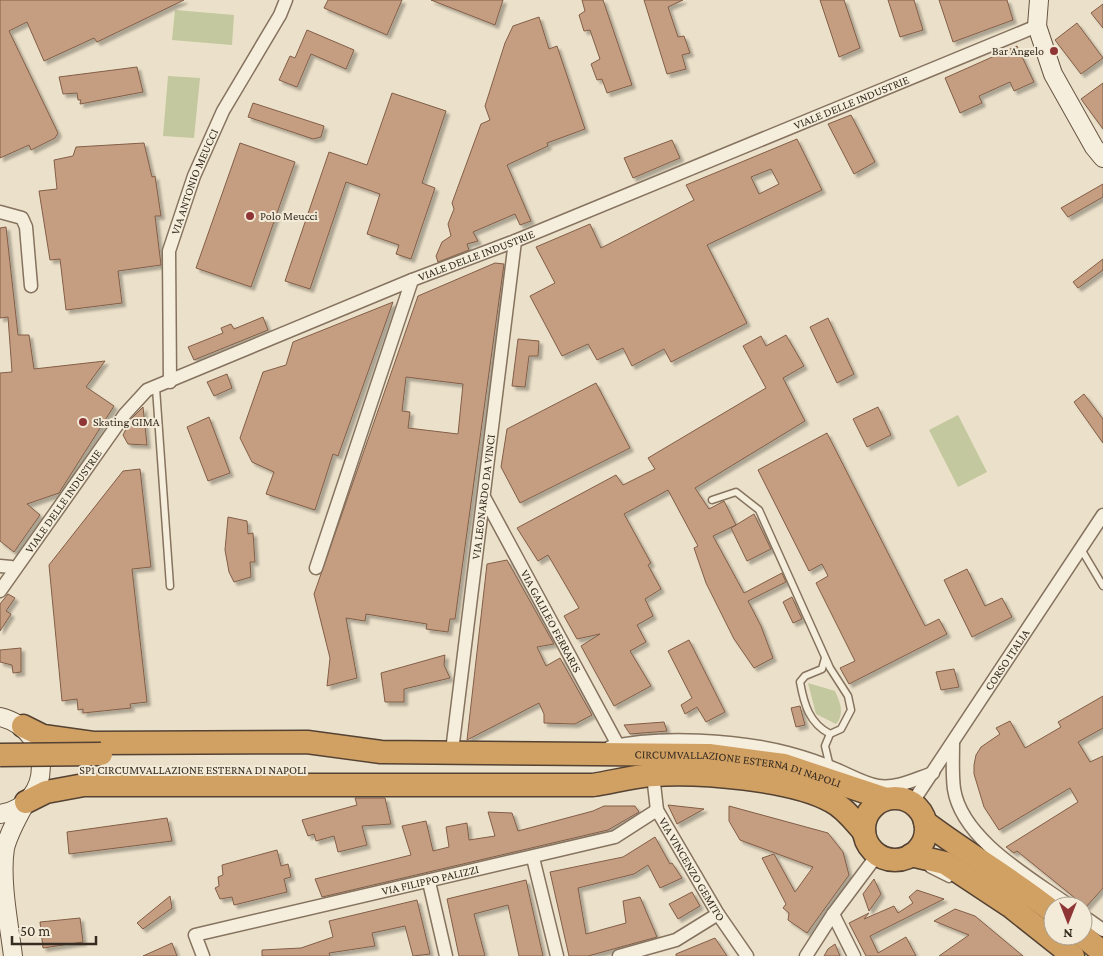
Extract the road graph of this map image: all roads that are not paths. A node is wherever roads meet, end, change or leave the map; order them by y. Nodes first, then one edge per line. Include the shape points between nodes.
1 (286, 0) edge
2 (1039, 0) edge
3 (1037, 26) junction
4 (1100, 149) edge
5 (0, 212) edge
6 (515, 241) junction
7 (412, 280) junction
8 (31, 286) dead end
9 (170, 382) junction
10 (156, 388) junction
11 (484, 498) junction
12 (712, 500) dead end
13 (1103, 515) edge
14 (1081, 548) junction
15 (22, 560) junction
16 (316, 568) dead end
17 (4, 569) edge
18 (170, 586) dead end
19 (1103, 586) edge
20 (0, 591) edge
21 (825, 657) junction
22 (0, 703) edge
23 (0, 717) edge
24 (22, 726) junction
25 (830, 734) junction
26 (953, 743) junction
27 (618, 745) junction
28 (452, 751) junction
29 (587, 752) junction
30 (0, 755) edge
31 (100, 762) junction
32 (383, 762) junction
33 (830, 767) junction
34 (0, 770) edge
35 (933, 773) junction
36 (653, 775) junction
37 (886, 799) junction
38 (26, 802) junction
39 (912, 803) junction
40 (657, 810) junction
41 (0, 814) edge
42 (925, 822) junction
43 (864, 832) junction
44 (878, 854) junction
45 (533, 858) junction
46 (914, 862) junction
47 (1, 870) edge
48 (429, 882) junction
49 (960, 885) dead end
50 (1056, 896) edge
51 (1043, 904) edge
52 (718, 914) junction
53 (833, 914) junction
54 (1010, 916) dead end
55 (1038, 938) dead end
56 (1093, 944) edge
57 (662, 951) edge
58 (1103, 952) edge
59 (13, 956) edge
60 (203, 956) edge
61 (446, 956) edge
62 (557, 956) edge
63 (619, 956) edge
64 (747, 956) edge
65 (806, 956) edge
66 (854, 956) edge
67 (1073, 956) edge

1 - 9 street, VIA ANTONIO MEUCCI via 223,111 194,176 169,250
2 - 3 street
3 - 4 street via 1053,74
3 - 6 street, VIALE DELLE INDUSTRIE
5 - 8 street via 22,218 26,227
6 - 7 street, VIALE DELLE INDUSTRIE
6 - 11 street, VIA LEONARDO DA VINCI
7 - 9 street, VIALE DELLE INDUSTRIE
7 - 16 street
9 - 10 street, VIALE DELLE INDUSTRIE
10 - 15 street, VIALE DELLE INDUSTRIE via 147,390 125,414
10 - 18 lane
11 - 27 street, VIA GALILEO FERRARIS
11 - 28 street, VIA LEONARDO DA VINCI
12 - 21 lane via 736,492 759,510
13 - 14 street, CORSO ITALIA
14 - 19 lane
14 - 26 street, CORSO ITALIA
15 - 17 street
15 - 20 street, VIALE DELLE INDUSTRIE
21 - 25 lane via 848,696 851,710 841,729
21 - 25 lane via 822,669 805,676 800,682 811,719
22 - 24 street
23 - 24 street
24 - 32 highway via 43,736 93,743 307,742
24 - 38 street via 39,748 42,767 38,786
25 - 33 lane via 825,746
26 - 35 street, CORSO ITALIA
26 - 50 street via 954,790 964,816 994,850
27 - 29 street
27 - 33 street via 664,740 733,745 786,752
28 - 29 highway, CIRCUMVALLAZIONE ESTERNA DI NAPOLI
28 - 32 highway, CIRCUMVALLAZIONE ESTERNA DI NAPOLI
29 - 37 highway, CIRCUMVALLAZIONE ESTERNA DI NAPOLI via 750,759 812,773
30 - 31 highway, SP1 CIRCUMVALLAZIONE ESTERNA DI NAPOLI, bridge
31 - 32 highway, SP1 CIRCUMVALLAZIONE ESTERNA DI NAPOLI
31 - 34 highway, SP1 CIRCUMVALLAZIONE ESTERNA DI NAPOLI
32 - 36 highway, CIRCUMVALLAZIONE ESTERNA DI NAPOLI
33 - 35 street via 877,786 899,785
35 - 39 street, CORSO ITALIA
36 - 38 highway via 593,785 84,785 46,792
36 - 40 street, VIA VINCENZO GEMITO
36 - 43 highway, CIRCUMVALLAZIONE ESTERNA DI NAPOLI via 750,779 794,789 830,800 845,810
37 - 39 highway, CIRCUMVALLAZIONE ESTERNA DI NAPOLI via 897,798
37 - 43 highway via 869,812
38 - 41 street via 10,813
38 - 47 street via 5,848
39 - 42 highway via 922,813
40 - 45 street, VIA FILIPPO PALIZZI via 615,838
40 - 52 street, VIA VINCENZO GEMITO
42 - 46 highway via 924,841
42 - 51 highway
43 - 44 highway, CIRCUMVALLAZIONE ESTERNA DI NAPOLI via 867,842
44 - 46 highway via 892,860
44 - 53 street
45 - 48 street, VIA FILIPPO PALIZZI
45 - 62 street
46 - 49 lane
46 - 67 highway via 945,862 1010,906
47 - 59 street
48 - 60 street, VIA FILIPPO PALIZZI via 195,935
48 - 61 street
52 - 57 street
52 - 64 street, VIA VINCENZO GEMITO
53 - 65 street
53 - 66 street
54 - 55 lane
56 - 58 highway
57 - 63 street

